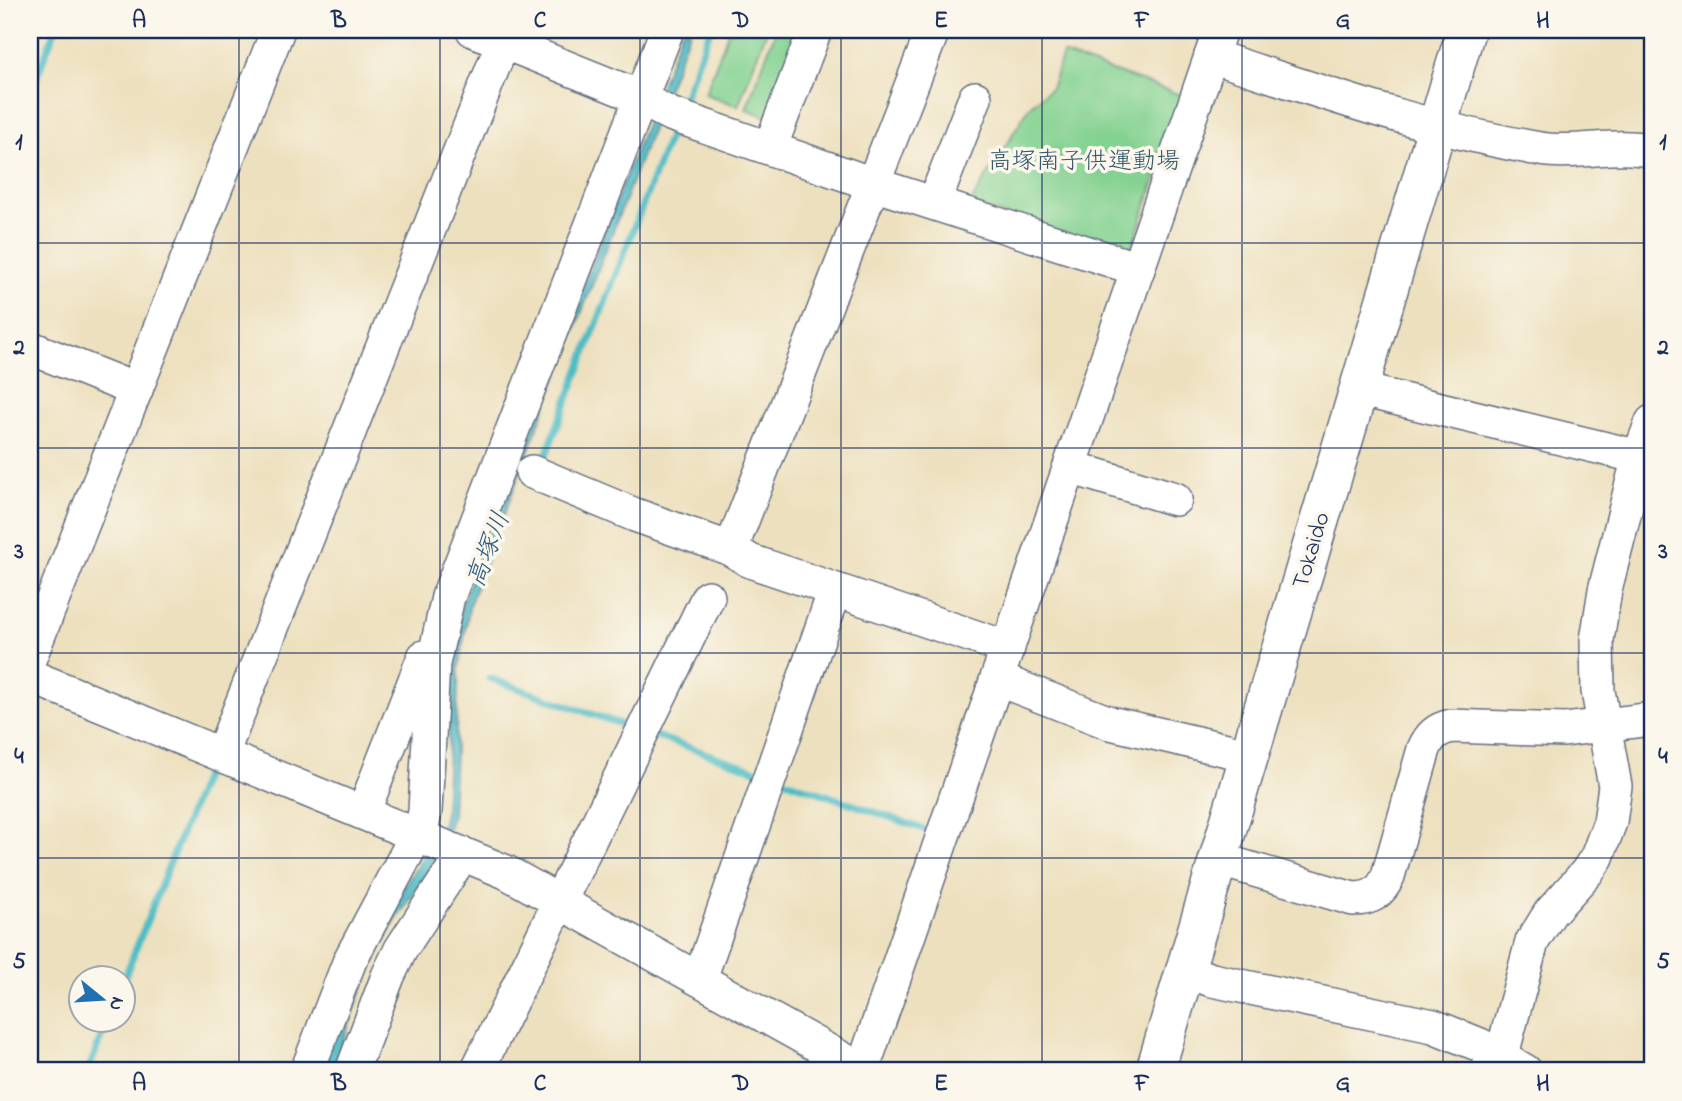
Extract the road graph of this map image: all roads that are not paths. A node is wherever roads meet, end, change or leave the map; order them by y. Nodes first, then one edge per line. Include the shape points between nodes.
1 (278, 30) edge
2 (473, 30) edge
3 (667, 30) edge
4 (815, 30) edge
5 (933, 30) edge
6 (1466, 30) edge
7 (503, 42) junction
8 (1215, 43) edge
9 (975, 97) dead end
10 (650, 105) junction
11 (1437, 125) junction
12 (770, 148) junction
13 (1652, 151) edge
14 (873, 184) junction
15 (934, 204) junction
16 (1138, 269) junction
17 (31, 348) edge
18 (1357, 389) junction
19 (136, 390) junction
20 (1652, 422) edge
21 (1646, 458) edge
22 (1070, 467) junction
23 (532, 472) dead end
24 (1175, 499) dead end
25 (731, 549) junction
26 (835, 590) junction
27 (708, 597) dead end
28 (439, 630) junction
29 (1008, 648) junction
30 (30, 657) edge
31 (30, 676) edge
32 (997, 679) junction
33 (1652, 719) edge
34 (1604, 725) junction
35 (222, 754) junction
36 (1248, 755) junction
37 (362, 813) junction
38 (439, 844) junction
39 (1217, 859) junction
40 (560, 901) junction
41 (1184, 971) junction
42 (698, 978) junction
43 (1503, 1066) edge
44 (307, 1071) edge
45 (352, 1071) edge
46 (477, 1071) edge
47 (863, 1071) edge
48 (1154, 1071) edge

1 - 19 street
2 - 7 street
3 - 10 street
4 - 12 street
5 - 14 street
6 - 11 highway, Tokaido
7 - 10 street
7 - 35 street
8 - 11 street
8 - 16 street
9 - 15 street
10 - 12 street
10 - 28 street via 448,597
11 - 13 street via 1558,151
11 - 18 highway, Tokaido
12 - 14 street
14 - 15 street
14 - 25 street
15 - 16 street
16 - 22 street
17 - 19 street
18 - 21 street
18 - 36 highway, Tokaido
19 - 30 street
20 - 21 street
21 - 34 street via 1600,615 1597,665
22 - 24 street
22 - 29 street
23 - 25 street
25 - 26 street via 750,561
26 - 29 street
26 - 42 street
27 - 40 street
28 - 37 street via 426,650
28 - 38 street via 425,811
29 - 32 street
31 - 35 street
32 - 36 street via 1111,723
32 - 47 street
33 - 34 street
34 - 39 street via 1564,730 1452,726 1434,733 1424,749 1388,876 1375,895 1364,899
34 - 43 street via 1615,786 1606,834 1587,872 1550,913 1532,942
35 - 37 street
36 - 39 highway, Tokaido
37 - 38 street
38 - 40 street
38 - 44 street via 350,960
38 - 45 street
39 - 41 highway, Tokaido
40 - 42 street
40 - 46 street
41 - 43 street via 1433,1026 1457,1035
41 - 48 highway, Tokaido
42 - 47 street

